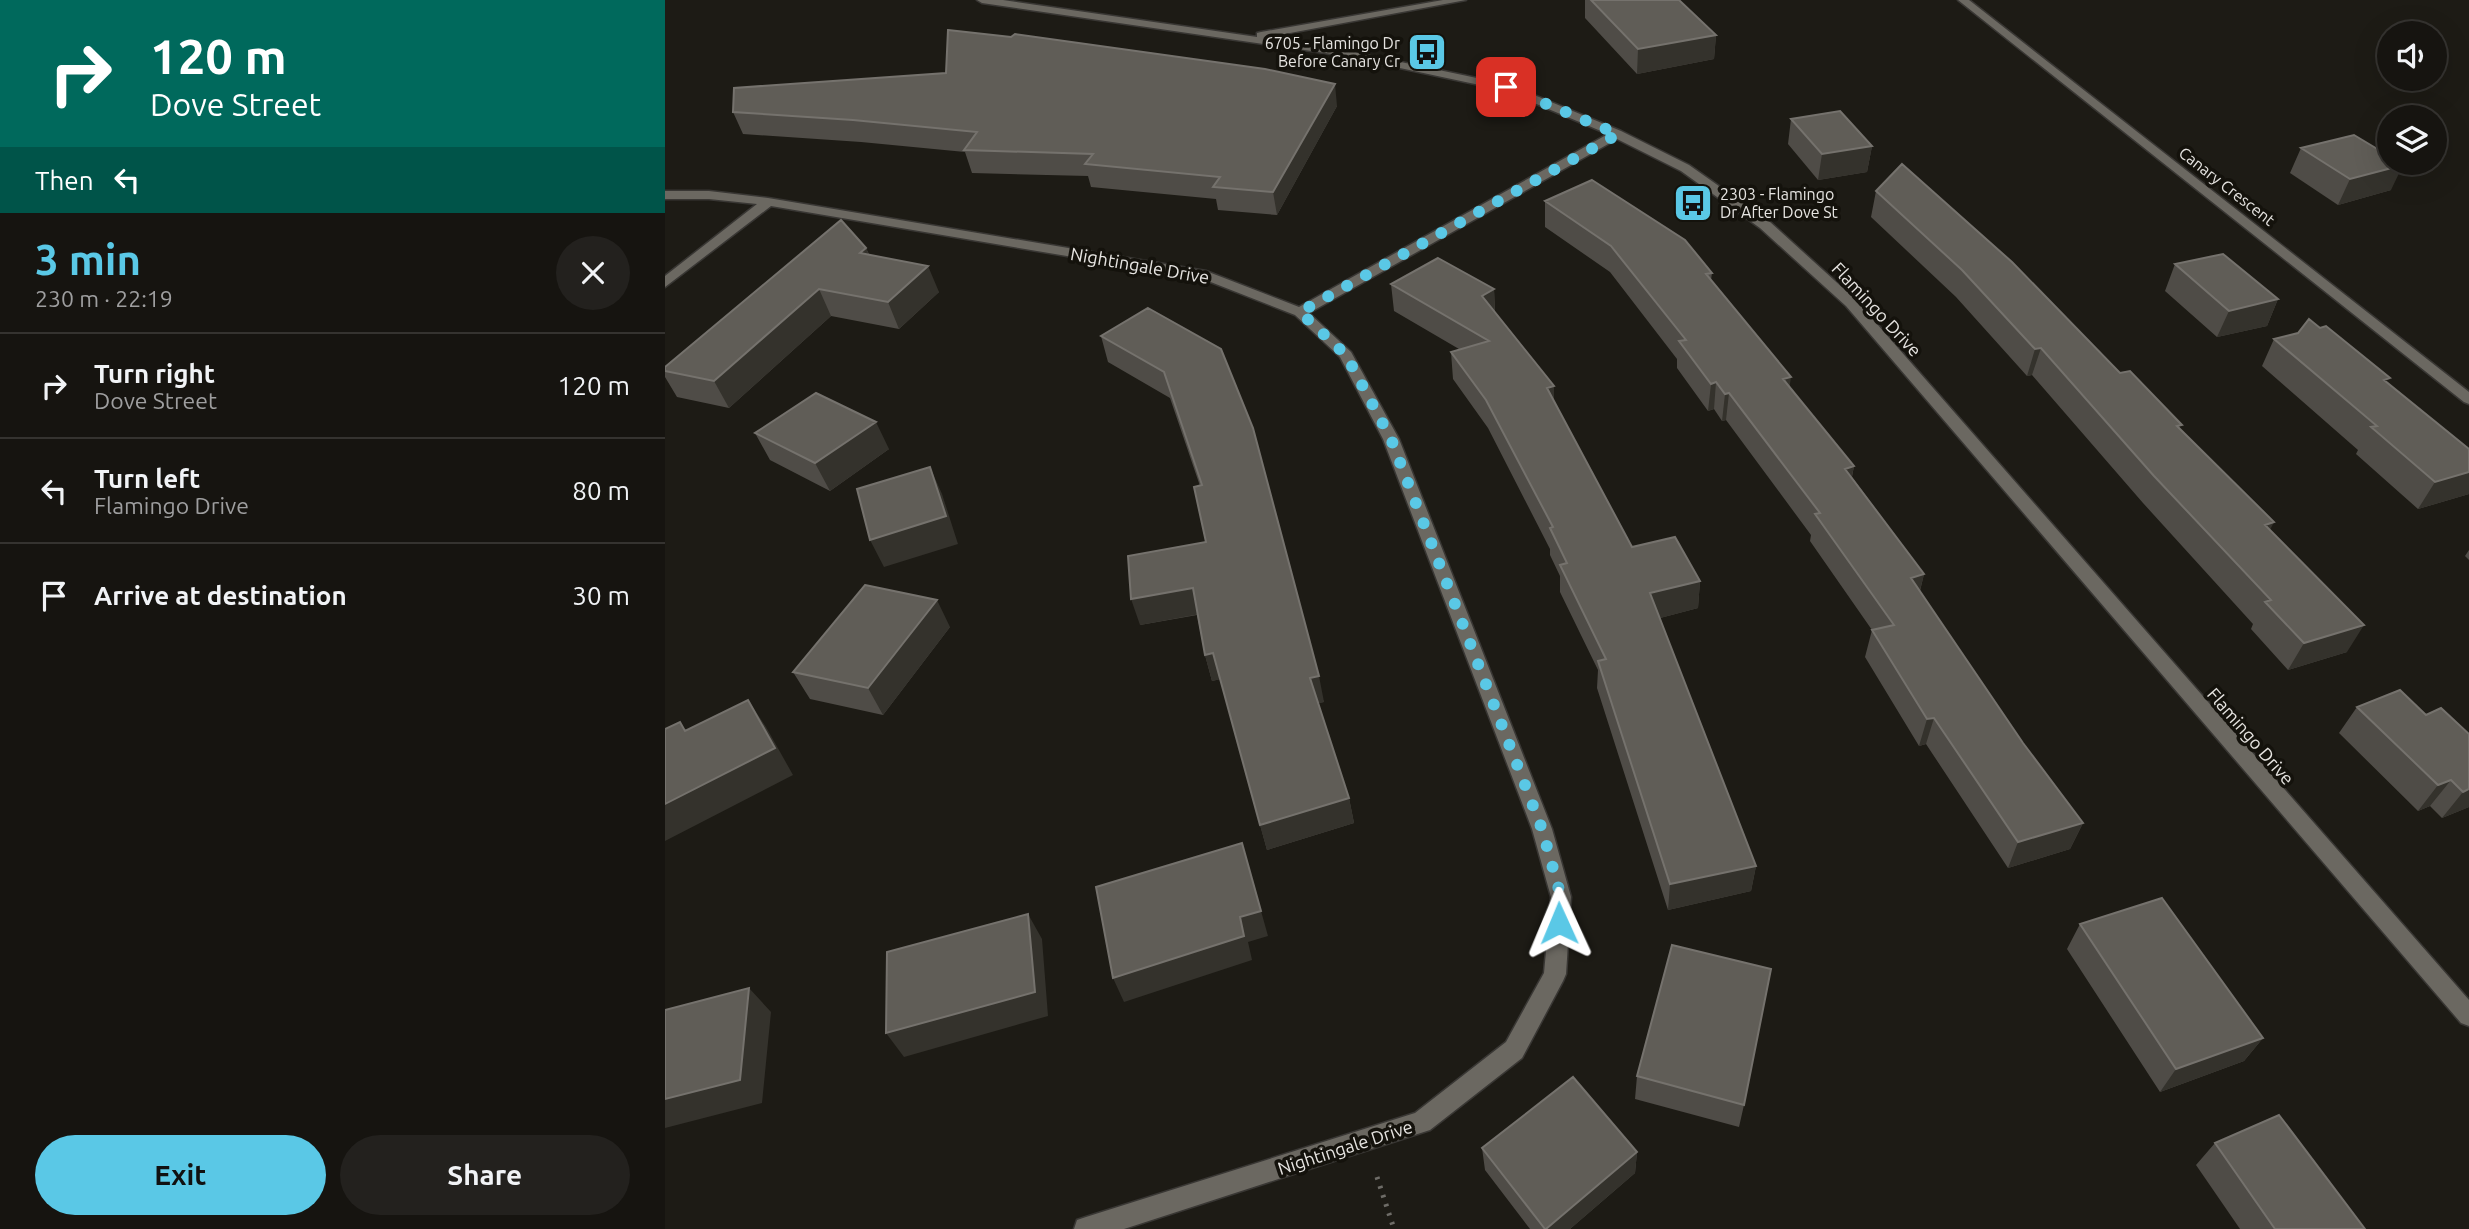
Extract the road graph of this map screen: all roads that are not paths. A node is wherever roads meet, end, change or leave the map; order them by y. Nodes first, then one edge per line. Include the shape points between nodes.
1 (982, 0) edge
2 (1461, 0) edge
3 (1963, 0) edge
4 (1250, 38) junction
5 (1618, 134) junction
6 (665, 195) edge
7 (768, 202) junction
8 (665, 283) edge
9 (1300, 312) junction
10 (2469, 399) edge
11 (2469, 1016) edge
12 (1086, 1229) edge

1 - 4 street, Flamingo Drive
2 - 4 street
3 - 10 street, Canary Crescent
4 - 5 street, Flamingo Drive via 1506,87
5 - 9 street
5 - 11 street, Flamingo Drive via 1685,169 1765,225 1851,303
6 - 7 street, Nightingale Drive
7 - 8 street
7 - 9 street, Nightingale Drive via 1206,275
9 - 12 street, Nightingale Drive via 1346,355 1391,439 1542,829 1561,897 1555,974 1514,1050 1422,1122

